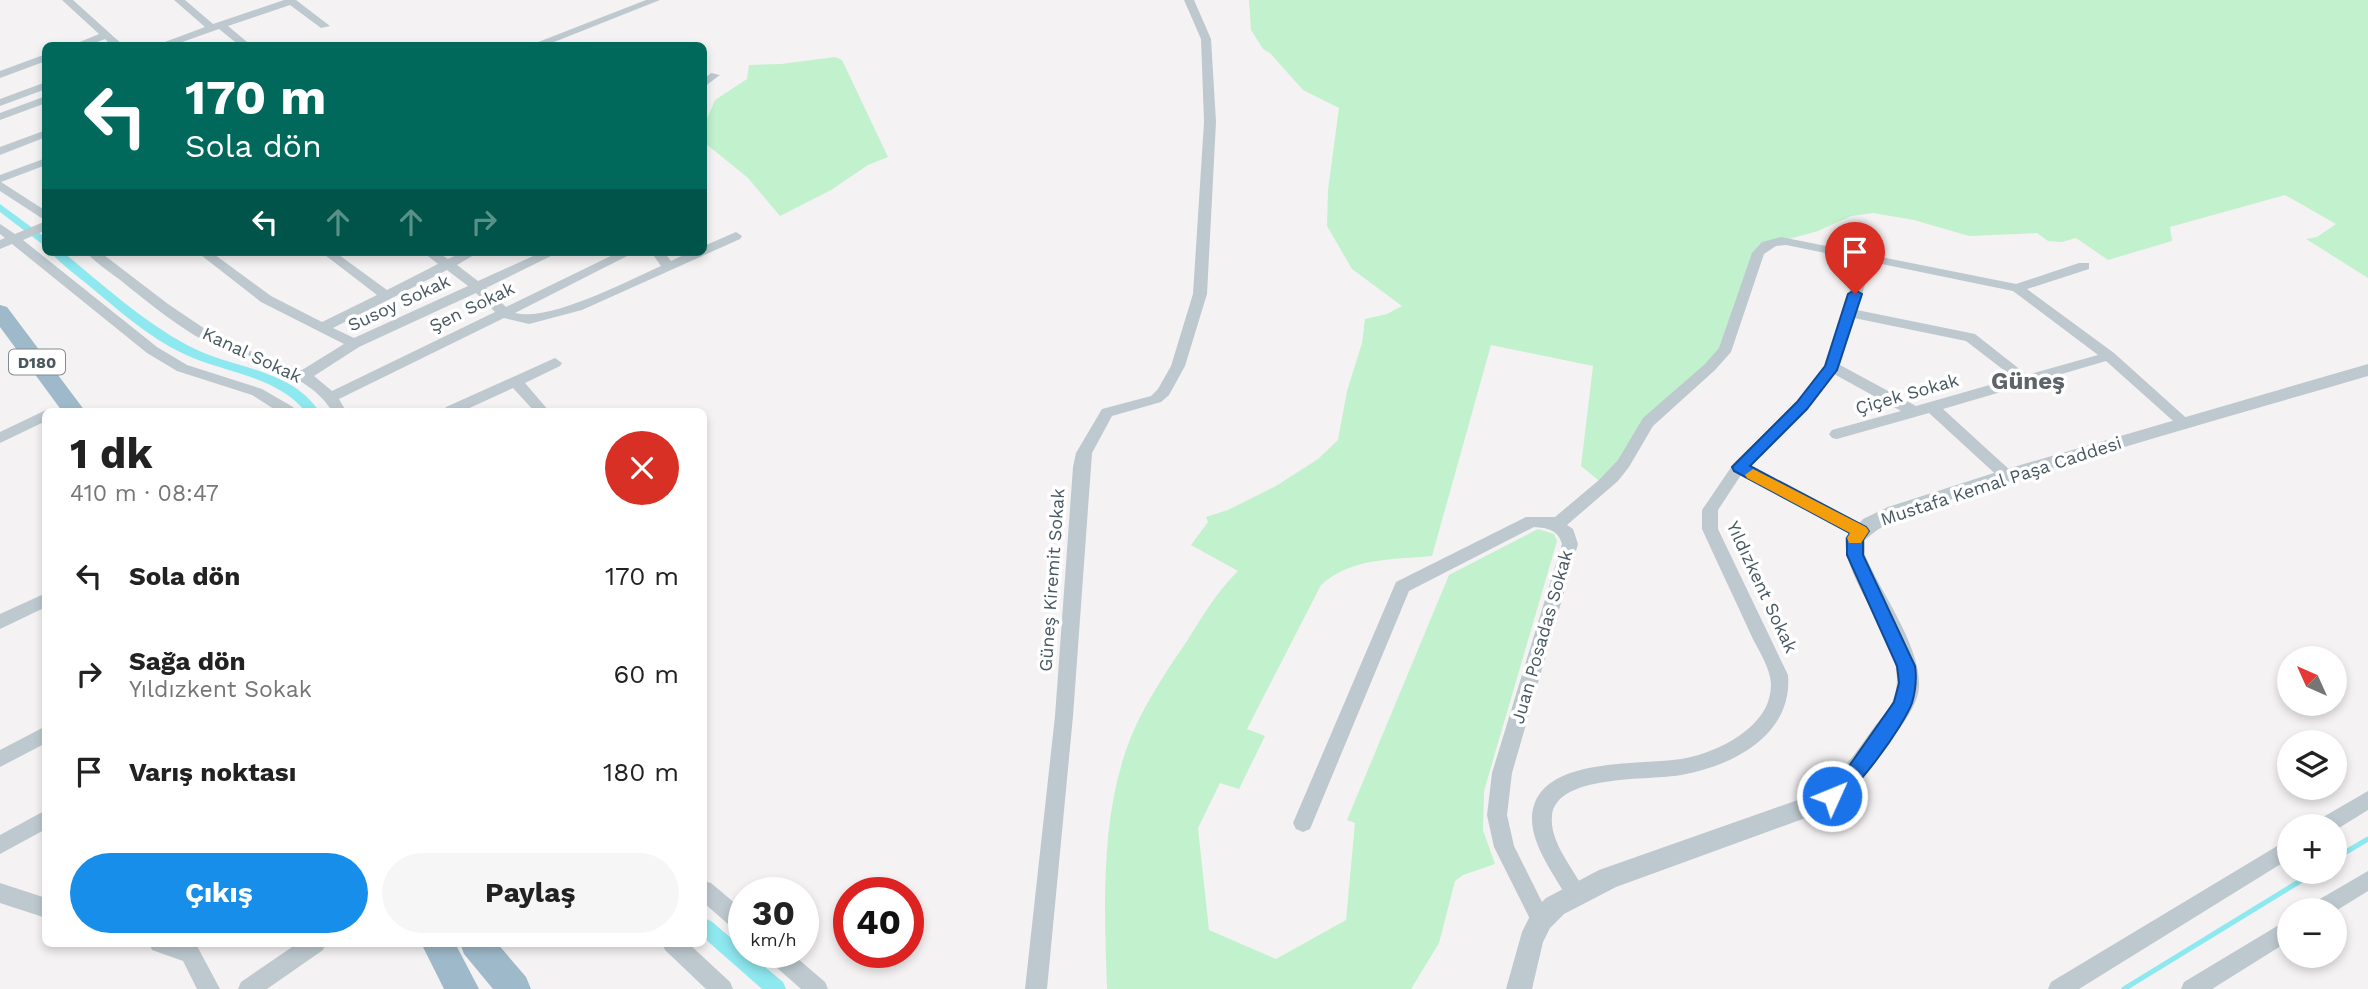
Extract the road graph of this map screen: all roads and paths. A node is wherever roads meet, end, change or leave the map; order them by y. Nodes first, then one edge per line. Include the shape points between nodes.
1 (67, 0) edge
2 (179, 0) edge
3 (654, 0) edge
4 (1189, 0) edge
5 (216, 26) junction
6 (325, 26) dead end
7 (107, 34) junction
8 (185, 37) junction
9 (86, 42) edge
10 (115, 42) edge
11 (171, 42) edge
12 (191, 42) edge
13 (241, 42) edge
14 (544, 42) edge
15 (42, 59) edge
16 (0, 75) edge
17 (715, 75) dead end
18 (707, 82) edge
19 (42, 87) edge
20 (42, 101) edge
21 (0, 103) edge
22 (0, 117) edge
23 (42, 135) edge
24 (0, 151) edge
25 (42, 163) edge
26 (0, 179) edge
27 (0, 186) edge
28 (42, 214) edge
29 (42, 227) edge
30 (0, 228) edge
31 (736, 236) dead end
32 (6, 242) edge
33 (707, 249) edge
34 (104, 256) edge
35 (208, 256) edge
36 (332, 256) edge
37 (434, 256) edge
38 (465, 256) edge
39 (544, 256) edge
40 (621, 256) edge
41 (660, 256) edge
42 (691, 256) edge
43 (1867, 257) junction
44 (446, 265) junction
45 (2084, 266) dead end
46 (668, 267) junction
47 (478, 287) junction
48 (2017, 288) junction
49 (385, 295) junction
50 (0, 312) edge
51 (505, 312) junction
52 (1849, 313) junction
53 (324, 327) junction
54 (0, 338) edge
55 (354, 344) junction
56 (2109, 356) junction
57 (555, 363) dead end
58 (1832, 367) junction
59 (2368, 370) edge
60 (302, 377) junction
61 (2025, 380) junction
62 (515, 382) junction
63 (331, 397) junction
64 (1932, 407) junction
65 (51, 408) edge
66 (72, 408) edge
67 (283, 408) edge
68 (337, 408) edge
69 (458, 408) edge
70 (539, 408) edge
71 (1915, 412) junction
72 (42, 417) edge
73 (2186, 424) junction
74 (1837, 434) dead end
75 (0, 438) edge
76 (1739, 467) junction
77 (2007, 475) junction
78 (1556, 524) junction
79 (1861, 531) junction
80 (42, 601) edge
81 (0, 622) edge
82 (42, 736) edge
83 (0, 759) edge
84 (2368, 800) edge
85 (2345, 814) edge
86 (42, 821) edge
87 (1303, 823) dead end
88 (0, 845) edge
89 (2277, 855) edge
90 (2368, 880) edge
91 (0, 893) edge
92 (707, 894) edge
93 (1576, 894) junction
94 (2339, 898) edge
95 (42, 903) edge
96 (728, 911) edge
97 (1541, 920) junction
98 (2277, 936) edge
99 (171, 947) edge
100 (310, 947) edge
101 (439, 947) edge
102 (480, 947) edge
103 (676, 947) edge
104 (793, 968) edge
105 (209, 989) edge
106 (249, 989) edge
107 (462, 989) edge
108 (514, 989) edge
109 (722, 989) edge
110 (817, 989) edge
111 (1036, 989) edge
112 (1519, 989) edge
113 (2059, 989) edge
114 (2192, 989) edge

1 - 7 street
2 - 5 street
3 - 14 street
4 - 111 street, Güneş Kiremit Sokak via 1206,39 1210,122 1200,294 1178,366 1160,396 1104,416 1084,453 1064,716
5 - 6 street via 291,1
5 - 8 street
5 - 13 street
7 - 9 street
7 - 10 street
8 - 11 street
8 - 12 street
15 - 16 street
17 - 18 street
19 - 21 street
20 - 22 street
23 - 24 street
25 - 26 street
27 - 28 street
29 - 32 street
30 - 32 street
31 - 33 street
32 - 67 street via 182,368 257,392
34 - 60 street, Kanal Sokak via 208,338
35 - 53 street via 266,299
36 - 49 street
37 - 44 street
38 - 44 street
39 - 47 street, Susoy Sokak
40 - 51 street, Şen Sokak
41 - 46 street
42 - 46 street
43 - 48 street
43 - 52 street, Yıldızkent Sokak
43 - 78 street via 1786,241 1763,246 1722,355 1648,422 1611,477
44 - 47 street
44 - 49 street
45 - 48 street
46 - 51 street via 544,318 524,321
47 - 51 street
47 - 55 street, Susoy Sokak
48 - 56 street
49 - 53 street
50 - 66 highway, D180
51 - 63 street, Şen Sokak
52 - 58 street, Yıldızkent Sokak
52 - 61 street via 1970,337
53 - 55 street
54 - 65 highway, D180
55 - 60 street, Susoy Sokak
56 - 61 street, Çiçek Sokak
56 - 73 street
57 - 62 street
58 - 71 street
58 - 76 street, Yıldızkent Sokak via 1802,405
59 - 73 street, Mustafa Kemal Paşa Caddesi
60 - 63 street, Kanal Sokak
61 - 64 street, Çiçek Sokak
62 - 69 street
62 - 70 street
63 - 68 street, Kanal Sokak
64 - 71 street, Çiçek Sokak
64 - 77 street
71 - 74 street, Çiçek Sokak
72 - 75 street
73 - 77 street, Mustafa Kemal Paşa Caddesi
76 - 79 street
76 - 93 street, Yıldızkent Sokak via 1717,499 1710,529 1774,658 1781,687 1774,712 1752,738 1710,758 1681,767 1574,780 1555,790 1543,807 1544,832
77 - 79 street, Mustafa Kemal Paşa Caddesi via 1895,512
78 - 87 street, Juan Posadas Sokak via 1532,520 1402,587
78 - 97 street, Juan Posadas Sokak via 1567,533 1570,544 1503,773 1497,815 1504,847
79 - 93 street, Mustafa Kemal Paşa Caddesi via 1855,538 1855,555 1902,654 1908,683 1902,705 1854,775 1817,804 1608,878
80 - 81 street
82 - 83 street
84 - 85 street
86 - 88 street
89 - 113 street
90 - 94 street
91 - 95 street
92 - 96 street
93 - 97 street, Mustafa Kemal Paşa Caddesi
97 - 112 street, Mustafa Kemal Paşa Caddesi
98 - 114 street
99 - 105 street via 190,953
100 - 106 street
101 - 107 highway
102 - 108 highway
103 - 109 street
104 - 110 street

